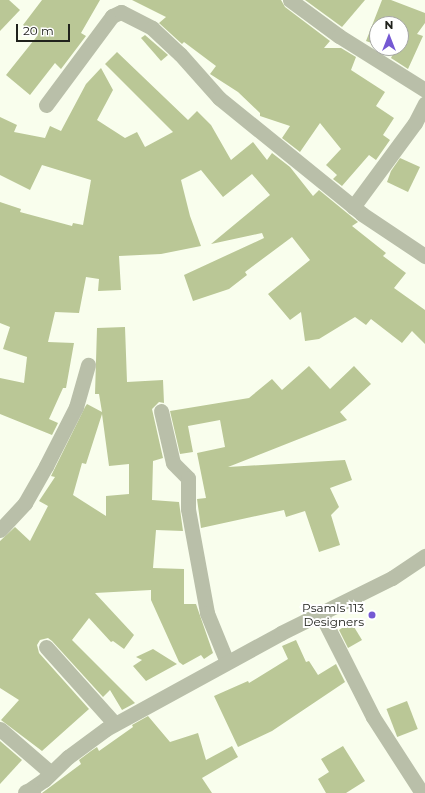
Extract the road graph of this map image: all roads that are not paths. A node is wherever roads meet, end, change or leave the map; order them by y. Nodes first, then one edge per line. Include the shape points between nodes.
1 (290, 0) edge
2 (425, 90) edge
3 (425, 103) edge
4 (46, 105) dead end
5 (353, 207) junction
6 (425, 256) edge
7 (88, 365) dead end
8 (161, 411) dead end
9 (0, 530) edge
10 (425, 556) edge
11 (321, 614) junction
12 (46, 647) dead end
13 (227, 662) junction
14 (115, 724) junction
15 (0, 729) edge
16 (51, 773) junction
17 (29, 792) edge
18 (422, 793) edge

1 - 2 street via 345,40
3 - 5 street via 415,123
4 - 5 street via 112,16 121,12 152,28 180,54 219,98
5 - 6 street
7 - 9 street via 76,407 46,466 25,503
8 - 13 street via 173,463 188,478 188,509 207,613
10 - 11 street via 392,578
11 - 13 street
11 - 18 street via 373,717
12 - 14 street
13 - 14 street
14 - 16 street via 87,742
15 - 16 street
16 - 17 street

